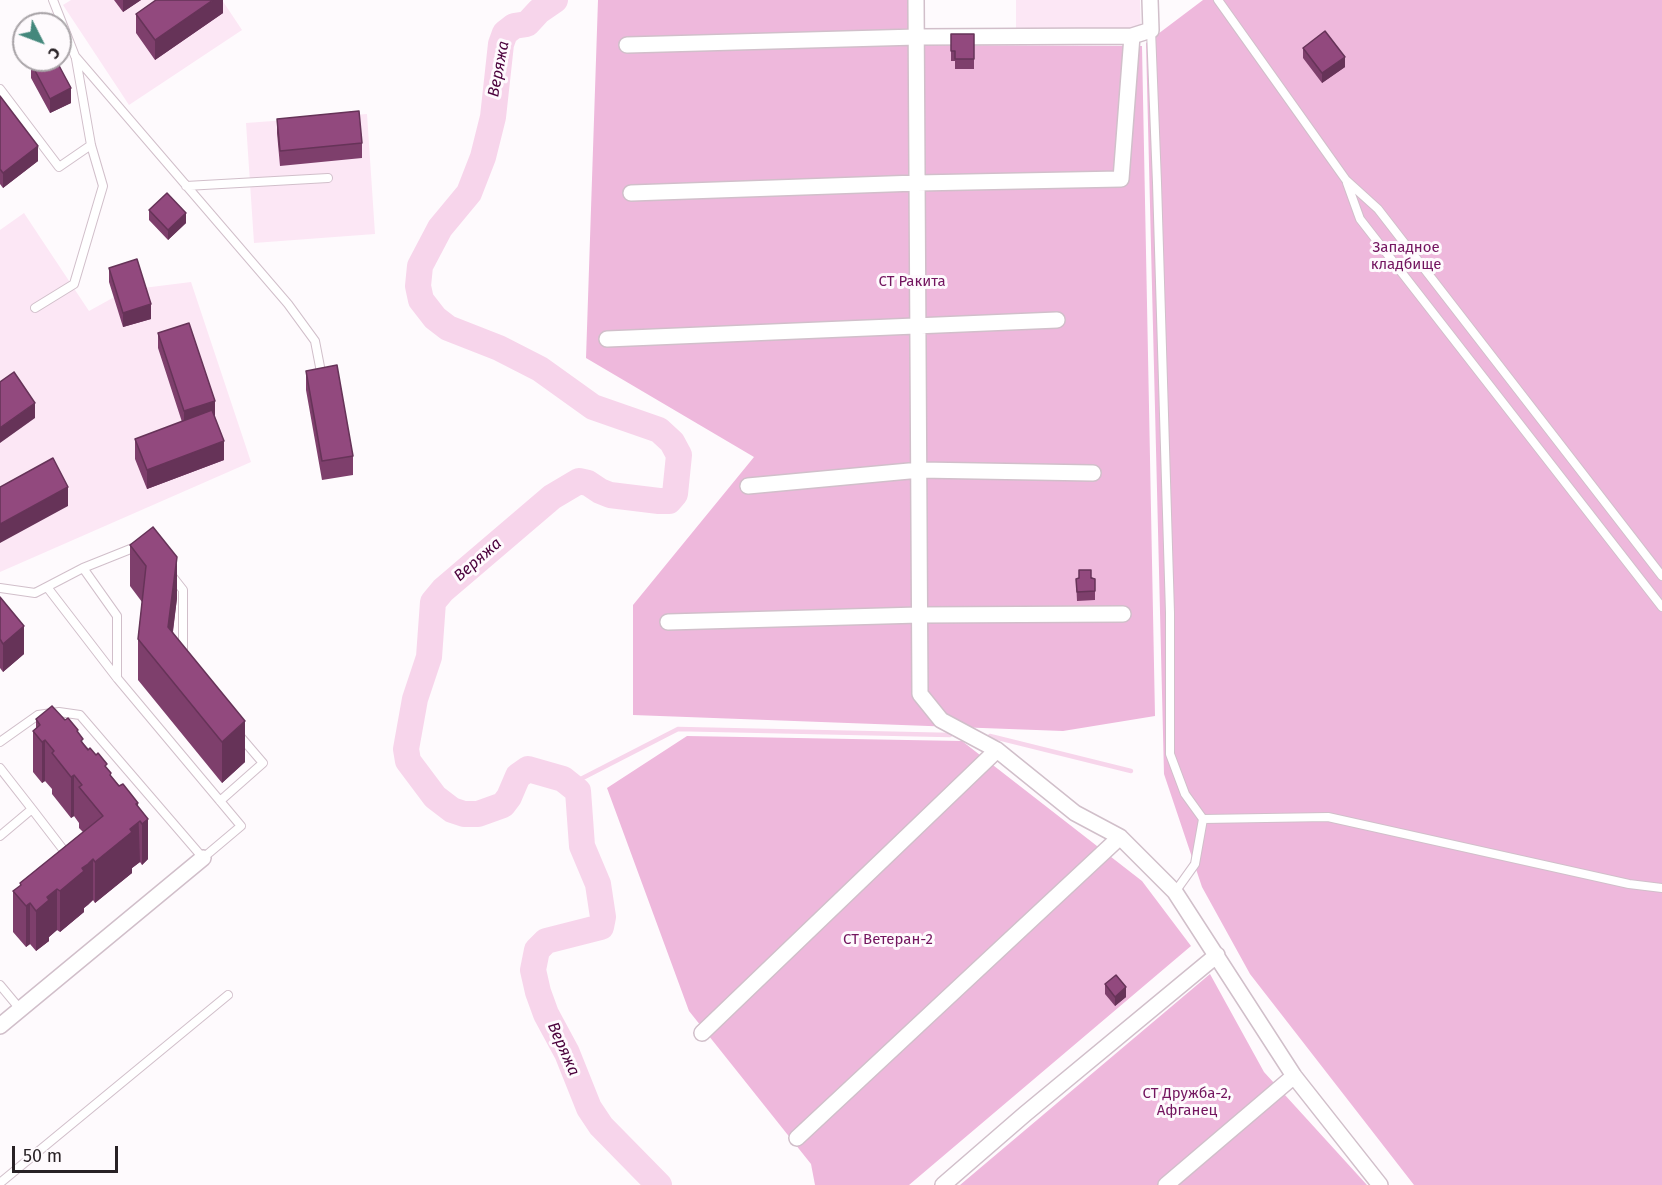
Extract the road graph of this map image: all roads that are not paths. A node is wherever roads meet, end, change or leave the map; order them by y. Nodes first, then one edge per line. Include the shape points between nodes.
1 (53, 0) edge
2 (916, 0) edge
3 (1150, 0) edge
4 (1218, 0) edge
5 (1151, 30) junction
6 (1132, 36) junction
7 (917, 37) junction
8 (627, 45) dead end
9 (75, 56) junction
10 (0, 89) edge
11 (91, 145) junction
12 (328, 178) dead end
13 (1346, 180) junction
14 (917, 183) junction
15 (186, 186) junction
16 (631, 193) dead end
17 (35, 308) dead end
18 (1057, 320) dead end
19 (918, 326) junction
20 (607, 339) dead end
21 (321, 372) edge
22 (920, 470) junction
23 (1093, 473) dead end
24 (748, 486) dead end
25 (146, 543) edge
26 (165, 567) edge
27 (83, 568) junction
28 (1662, 576) edge
29 (47, 587) junction
30 (0, 588) edge
31 (1662, 607) edge
32 (1123, 614) dead end
33 (919, 615) junction
34 (668, 622) dead end
35 (183, 657) edge
36 (117, 678) junction
37 (234, 729) edge
38 (0, 742) edge
39 (997, 750) junction
40 (0, 768) edge
41 (220, 801) junction
42 (32, 809) junction
43 (1203, 819) junction
44 (0, 836) edge
45 (1120, 837) junction
46 (65, 852) edge
47 (203, 858) junction
48 (1662, 888) edge
49 (1175, 892) junction
50 (1217, 955) junction
51 (0, 985) edge
52 (228, 994) dead end
53 (20, 1009) junction
54 (0, 1026) edge
55 (702, 1033) dead end
56 (1294, 1076) junction
57 (797, 1138) dead end
58 (0, 1183) edge
59 (943, 1185) edge
60 (1166, 1185) edge
61 (1380, 1185) edge

1 - 9 lane
2 - 7 street
3 - 5 street
4 - 13 lane
5 - 6 street
5 - 43 lane via 1170,613 1170,754 1185,794
6 - 7 street
6 - 14 street via 1121,179
7 - 8 street
7 - 14 street
9 - 11 lane
9 - 15 lane
10 - 11 lane via 59,167
11 - 17 lane via 103,186 74,284
12 - 15 lane
13 - 28 lane via 1378,209
13 - 31 lane via 1360,219
14 - 16 street
14 - 19 street
15 - 21 lane via 303,324 315,341
18 - 19 street
19 - 20 street
19 - 22 street
22 - 23 street
22 - 24 street
22 - 33 street
25 - 27 lane
26 - 35 lane via 183,590
27 - 29 lane
27 - 36 lane via 117,616
29 - 30 lane via 35,593
29 - 36 lane
32 - 33 street
33 - 34 street
33 - 39 street via 920,694 940,720
36 - 41 lane
37 - 41 lane via 263,763
38 - 47 lane via 38,715 81,715
39 - 45 street via 1075,813
39 - 55 street
40 - 42 lane
41 - 47 lane via 241,826
42 - 44 lane
42 - 46 lane
43 - 48 lane via 1328,817
43 - 49 lane via 1195,864
45 - 49 street
45 - 57 street
47 - 53 street
49 - 50 street
50 - 56 street
50 - 59 street
51 - 53 lane
52 - 58 lane
53 - 54 street
56 - 60 street
56 - 61 street

